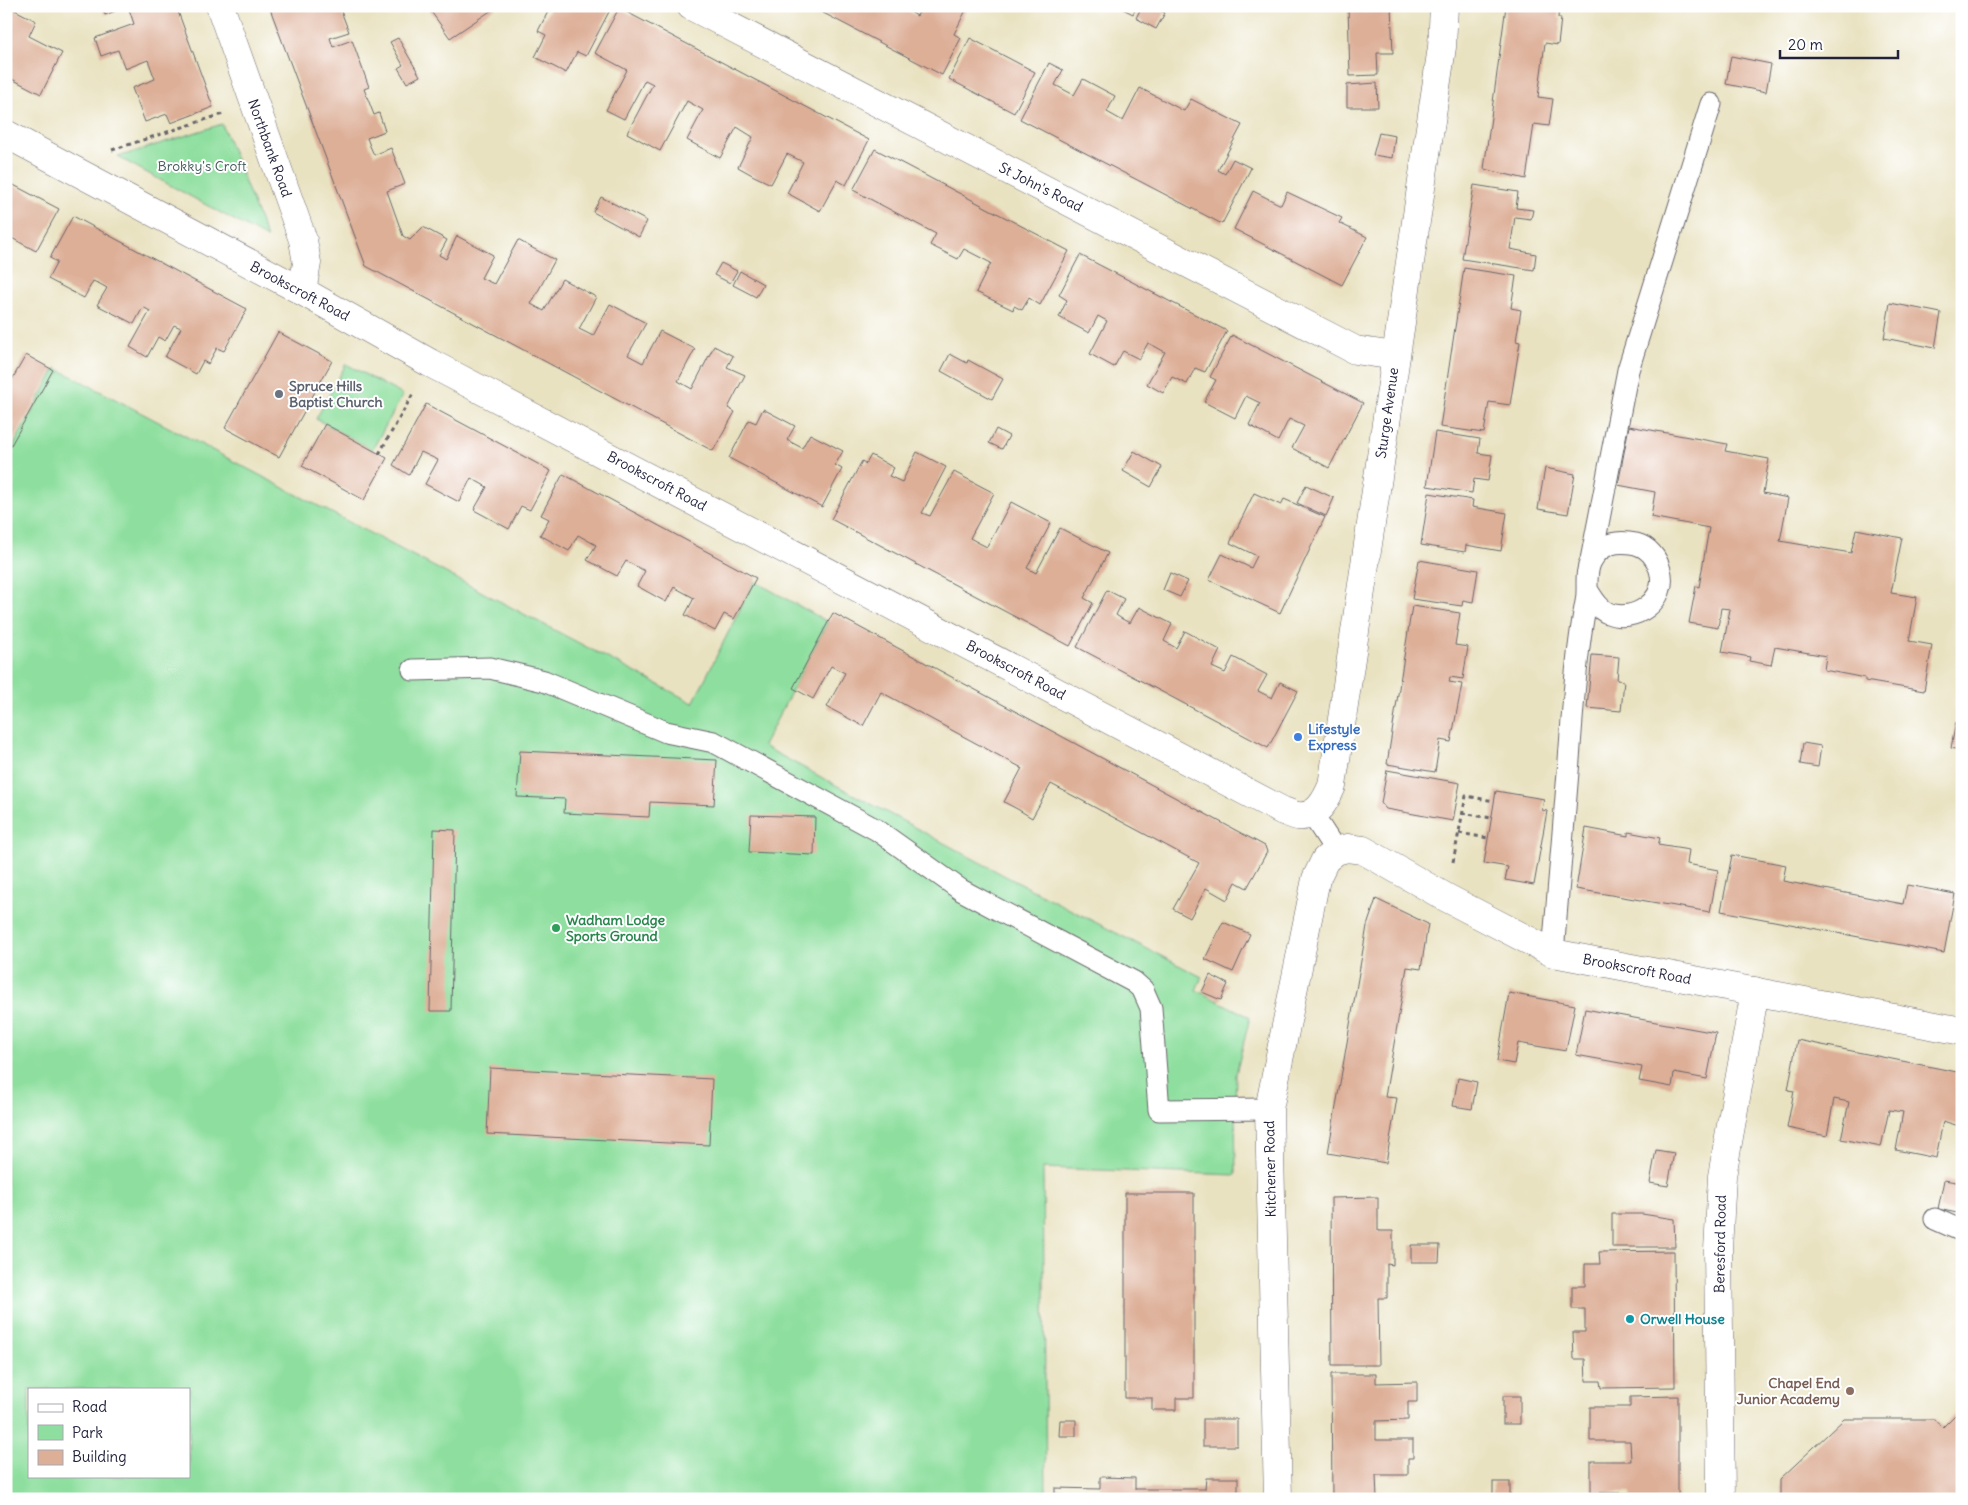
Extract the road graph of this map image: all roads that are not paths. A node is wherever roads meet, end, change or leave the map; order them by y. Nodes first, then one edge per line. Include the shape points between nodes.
1 (220, 6) edge
2 (691, 6) edge
3 (1444, 6) edge
4 (1711, 104) dead end
5 (6, 134) edge
6 (302, 291) junction
7 (1396, 356) junction
8 (1591, 560) junction
9 (1588, 591) junction
10 (413, 670) dead end
11 (1312, 814) junction
12 (1336, 851) junction
13 (1553, 953) junction
14 (1755, 991) junction
15 (1962, 1031) edge
16 (1269, 1109) junction
17 (1935, 1220) dead end
18 (1962, 1231) edge
19 (1278, 1499) edge
20 (1721, 1499) edge

1 - 6 street, Northbank Road via 303,240 307,263
2 - 7 street, St John's Road via 1355,350
3 - 7 street, Sturge Avenue via 1442,47
4 - 8 lane via 1628,370
5 - 6 street, Brookscroft Road
6 - 11 street, Brookscroft Road via 430,363 1283,810 1299,816
7 - 11 street, Sturge Avenue via 1332,786 1326,802
8 - 9 lane via 1587,570
8 - 9 lane via 1600,549 1611,544 1622,541 1641,546 1654,556 1661,572 1661,583 1651,605 1637,614 1621,616 1607,612
9 - 13 lane via 1578,646
10 - 16 lane via 490,668 544,682 666,732 714,742 877,830 961,890 1134,982 1151,1008 1159,1110
11 - 12 lane
12 - 13 street, Brookscroft Road via 1347,848 1363,850
12 - 16 street, Kitchener Road via 1324,860 1316,879
13 - 14 street, Brookscroft Road
14 - 15 street, Brookscroft Road
14 - 20 street, Beresford Road via 1722,1176 1718,1250
16 - 19 street, Kitchener Road
17 - 18 lane

